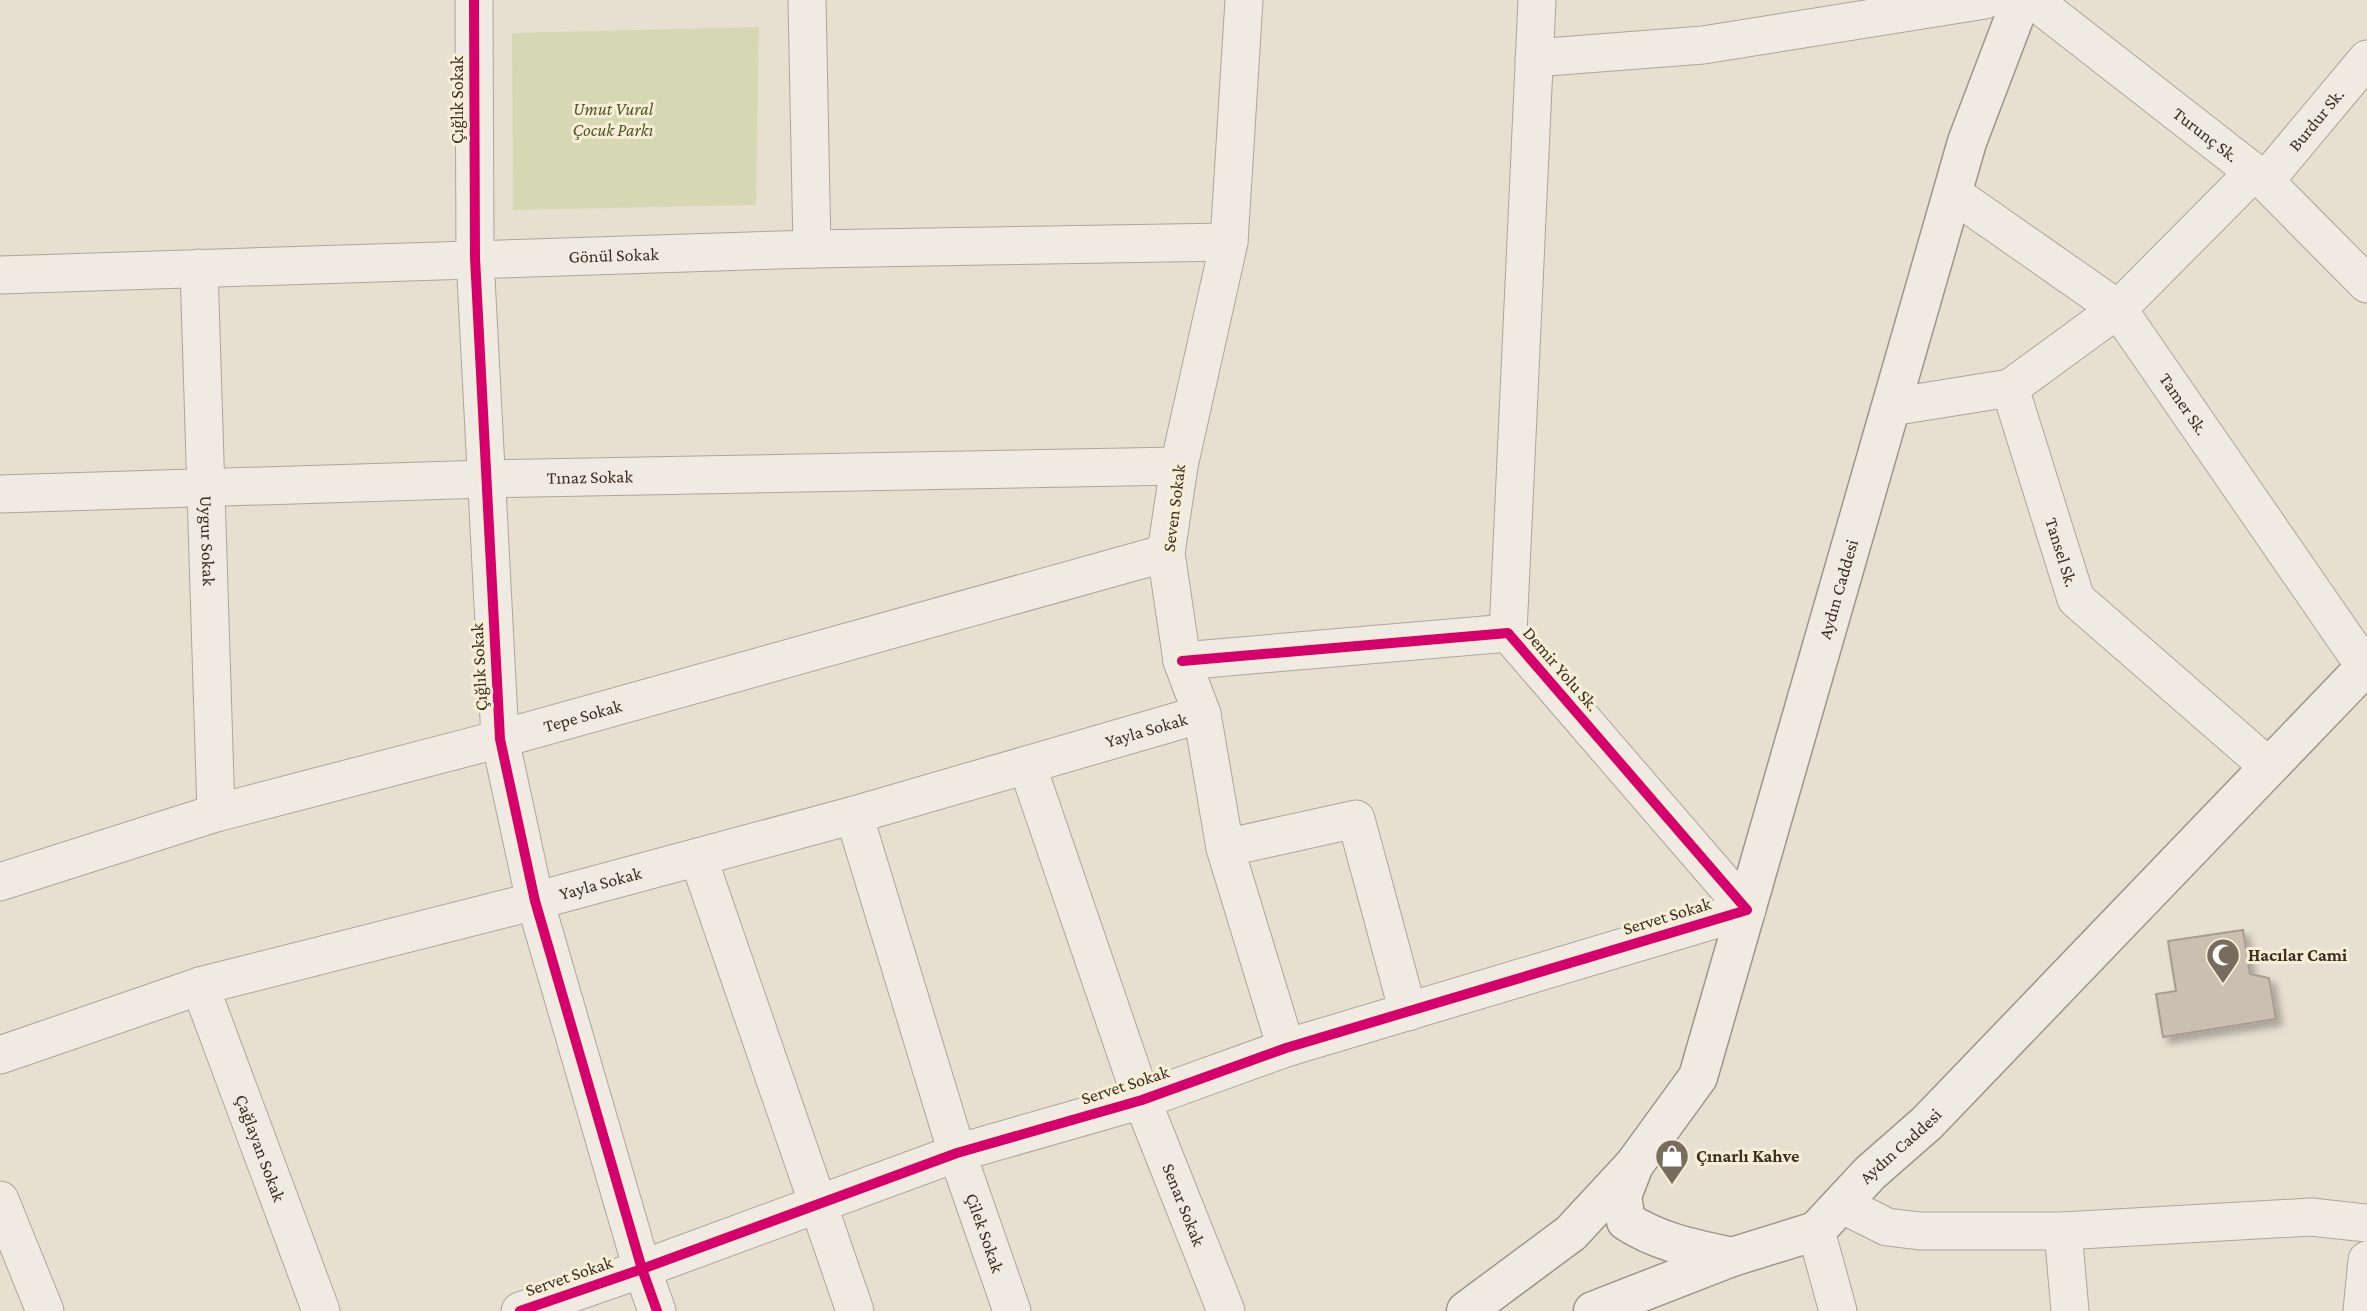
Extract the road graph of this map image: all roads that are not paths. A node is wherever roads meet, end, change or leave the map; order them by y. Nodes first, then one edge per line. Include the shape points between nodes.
1 (474, 0) edge
2 (807, 0) edge
3 (1244, 0) edge
4 (1537, 0) edge
5 (1985, 0) edge
6 (2021, 0) edge
7 (2033, 0) edge
8 (1534, 58) junction
9 (2367, 59) edge
10 (2260, 176) junction
11 (1952, 193) junction
12 (1229, 242) junction
13 (812, 249) junction
14 (475, 258) junction
15 (199, 268) junction
16 (0, 275) edge
17 (2367, 284) edge
18 (2118, 309) junction
19 (2010, 388) junction
20 (1891, 407) junction
21 (1179, 466) junction
22 (487, 479) junction
23 (205, 487) junction
24 (0, 494) edge
25 (1167, 552) junction
26 (1508, 633) junction
27 (1182, 661) junction
28 (2366, 666) edge
29 (1202, 714) junction
30 (500, 739) junction
31 (1027, 765) junction
32 (2269, 767) junction
33 (216, 813) junction
34 (854, 815) junction
35 (1226, 848) junction
36 (698, 857) junction
37 (0, 882) edge
38 (535, 901) junction
39 (1746, 910) junction
40 (200, 986) junction
41 (1408, 1012) junction
42 (1286, 1048) junction
43 (0, 1055) edge
44 (1142, 1100) junction
45 (957, 1153) junction
46 (1634, 1166) junction
47 (0, 1200) edge
48 (817, 1206) junction
49 (1829, 1218) junction
50 (2367, 1223) edge
51 (2063, 1231) junction
52 (1732, 1257) junction
53 (2367, 1260) edge
54 (642, 1269) junction
55 (45, 1311) edge
56 (321, 1311) edge
57 (520, 1311) edge
58 (657, 1311) edge
59 (855, 1311) edge
60 (1012, 1311) edge
61 (1226, 1311) edge
62 (1466, 1311) edge
63 (1593, 1311) edge
64 (1838, 1311) edge
65 (2070, 1311) edge
66 (2362, 1311) edge

1 - 14 street, Çığlık Sokak
2 - 13 street
3 - 12 street, Seven Sokak
4 - 8 street
5 - 8 street via 1703,45
6 - 11 main road, Aydın Caddesi
7 - 10 street, Turunç Sk.
8 - 26 street
9 - 10 street, Burdur Sk.
10 - 17 street, Turunç Sk.
10 - 18 street, Burdur Sk.
11 - 18 street, Tamer Sk.
11 - 20 main road, Aydın Caddesi
12 - 13 street, Gönül Sokak
12 - 21 street, Seven Sokak
13 - 14 street, Gönül Sokak
14 - 15 street, Gönül Sokak
14 - 22 street, Çığlık Sokak
15 - 16 street, Gönül Sokak
15 - 23 street, Uygur Sokak
18 - 19 street
18 - 28 street, Tamer Sk.
19 - 20 street
19 - 32 street, Tansel Sk. via 2076,599
20 - 39 main road, Aydın Caddesi
21 - 22 street, Tınaz Sokak
21 - 25 street, Seven Sokak
22 - 23 street, Tınaz Sokak
22 - 30 street, Çığlık Sokak
23 - 24 street, Tınaz Sokak
23 - 33 street, Uygur Sokak
25 - 27 street, Seven Sokak
25 - 30 street, Tepe Sokak
26 - 27 street, Demir Yolu Sk.
26 - 39 street, Demir Yolu Sk.
27 - 29 street, Seven Sokak
28 - 32 main road, Aydın Caddesi
29 - 31 street, Yayla Sokak
29 - 35 street, Seven Sokak
30 - 33 street, Tepe Sokak
30 - 38 street, Çığlık Sokak
31 - 34 street, Yayla Sokak
31 - 44 street, Senar Sokak
32 - 49 main road, Aydın Caddesi via 1927,1124 1870,1173
33 - 37 street, Tepe Sokak
34 - 36 street, Yayla Sokak
34 - 45 street, Çilek Sokak
35 - 41 street via 1356,819
35 - 42 street, Seven Sokak
36 - 38 street, Yayla Sokak
36 - 48 street
38 - 40 street, Yayla Sokak
38 - 54 street, Çığlık Sokak
39 - 41 street, Servet Sokak
39 - 46 main road, Aydın Caddesi via 1698,1077
40 - 43 street, Yayla Sokak
40 - 56 street, Çağlayan Sokak
41 - 42 street, Servet Sokak
42 - 44 street, Servet Sokak
44 - 45 street, Servet Sokak
44 - 61 street, Senar Sokak
45 - 48 street, Servet Sokak
45 - 60 street, Çilek Sokak
46 - 52 main road, Aydın Caddesi via 1622,1196 1626,1221 1646,1234
46 - 62 main road, Aydın Caddesi via 1571,1233
47 - 55 street
48 - 54 street, Servet Sokak
48 - 59 street
49 - 51 street via 1920,1231
49 - 52 main road, Aydın Caddesi
49 - 64 street
50 - 51 street via 2311,1217
51 - 65 street
52 - 63 main road, Aydın Caddesi
53 - 66 street
54 - 57 street, Servet Sokak
54 - 58 street, Çığlık Sokak

